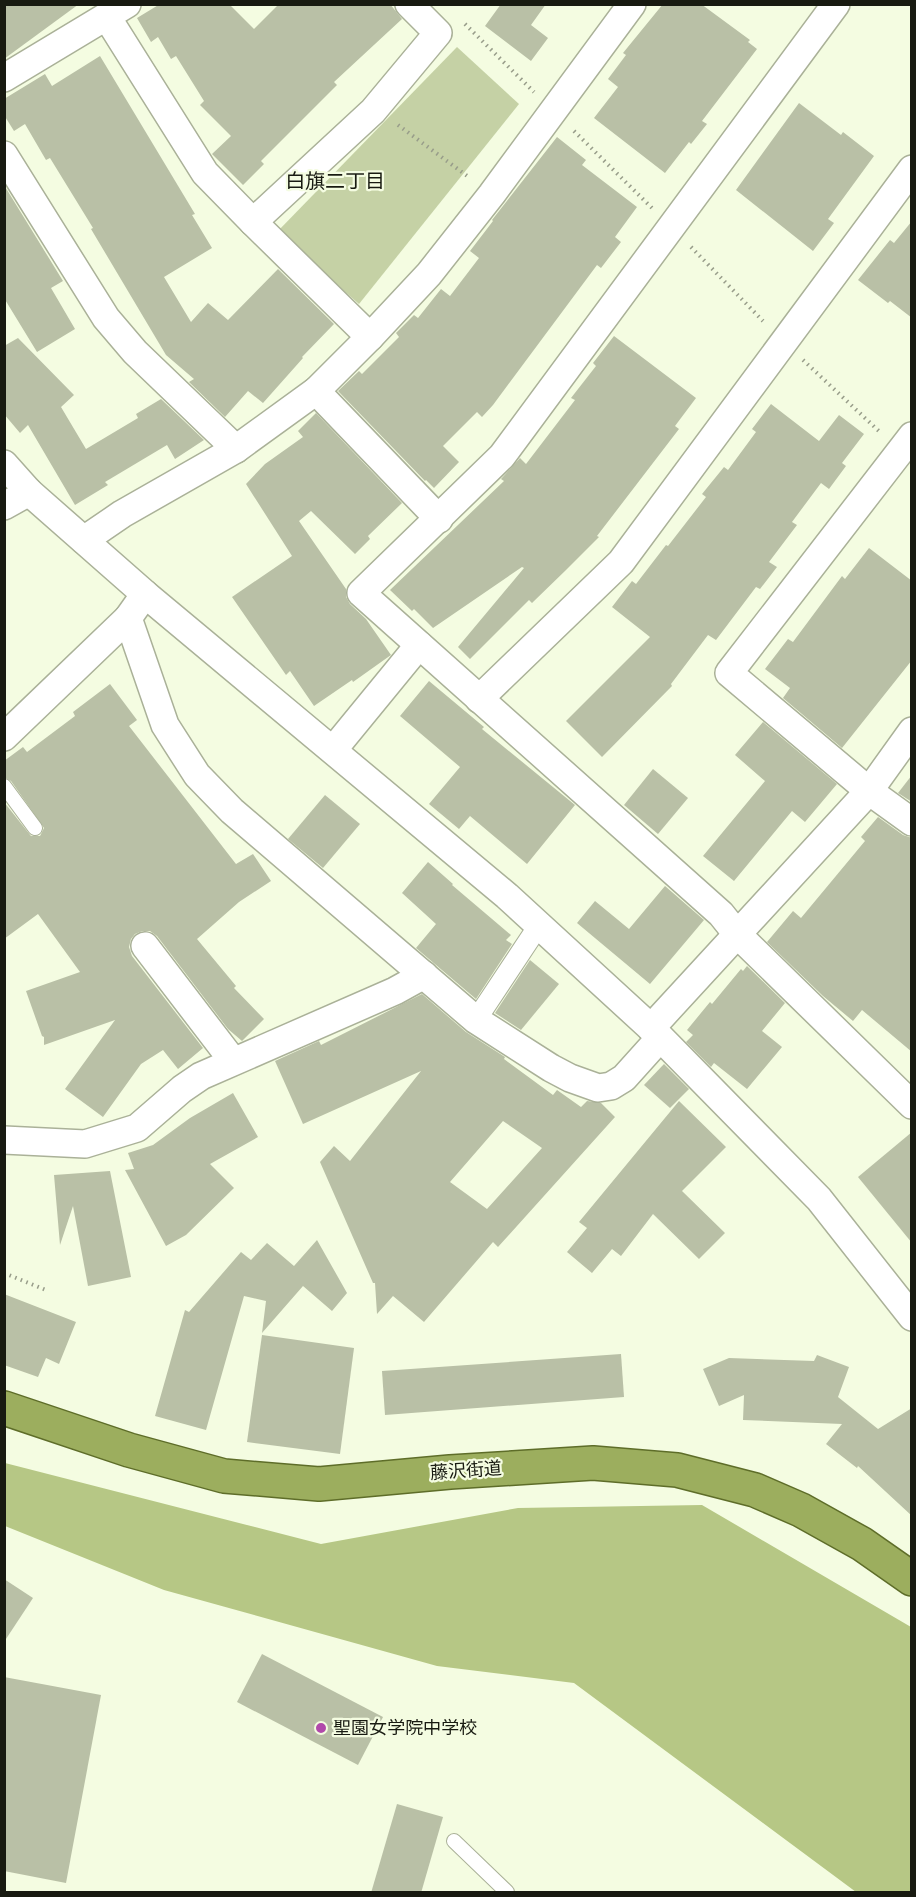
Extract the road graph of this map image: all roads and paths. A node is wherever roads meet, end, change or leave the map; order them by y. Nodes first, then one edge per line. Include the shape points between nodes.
1 (409, 4) edge
2 (632, 4) edge
3 (836, 4) edge
4 (117, 11) edge
5 (4, 78) edge
6 (373, 111) junction
7 (4, 154) edge
8 (912, 169) edge
9 (492, 194) junction
10 (253, 222) junction
11 (370, 337) junction
12 (316, 391) junction
13 (912, 436) edge
14 (236, 449) junction
15 (4, 464) edge
16 (29, 492) junction
17 (4, 506) edge
18 (439, 519) junction
19 (84, 540) junction
20 (145, 594) junction
21 (128, 618) junction
22 (419, 645) junction
23 (479, 699) junction
24 (912, 731) edge
25 (4, 737) edge
26 (333, 750) junction
27 (4, 786) edge
28 (868, 791) junction
29 (912, 822) edge
30 (35, 828) dead end
31 (539, 925) junction
32 (737, 934) junction
33 (145, 946) dead end
34 (424, 975) junction
35 (476, 1020) junction
36 (655, 1033) junction
37 (233, 1061) junction
38 (912, 1105) edge
39 (4, 1140) edge
40 (4, 1273) edge
41 (46, 1290) dead end
42 (912, 1317) edge
43 (4, 1408) edge
44 (912, 1580) edge
45 (454, 1841) dead end
46 (507, 1893) edge

1 - 6 street via 438,33
2 - 9 street
3 - 18 street via 501,456
4 - 5 street
4 - 10 street via 205,173
6 - 9 path via 401,126
6 - 10 street
7 - 14 street via 105,318
8 - 23 street via 621,562
9 - 11 street via 429,274
10 - 11 street
11 - 12 street
12 - 14 street
12 - 18 street
13 - 28 street via 729,673
14 - 19 street
15 - 16 street
16 - 17 street
16 - 19 street
18 - 22 street via 361,594
19 - 20 street
20 - 21 street
20 - 26 street
21 - 25 street
21 - 34 street via 165,725 197,775 232,811
22 - 23 street
22 - 26 street
23 - 32 street via 721,914
24 - 28 street
26 - 31 street
27 - 30 lane
28 - 29 street
28 - 32 street
31 - 35 street
31 - 36 street
32 - 36 street
32 - 38 street
33 - 37 street
34 - 35 street
34 - 37 street
35 - 36 street via 551,1068 598,1088 611,1086 624,1077
36 - 42 street via 819,1199
37 - 39 street via 182,1089 137,1128 85,1144
40 - 41 path
43 - 44 highway, 藤沢街道 via 129,1450 224,1476 319,1484 593,1463 676,1470 755,1490 801,1510 862,1544
45 - 46 lane

